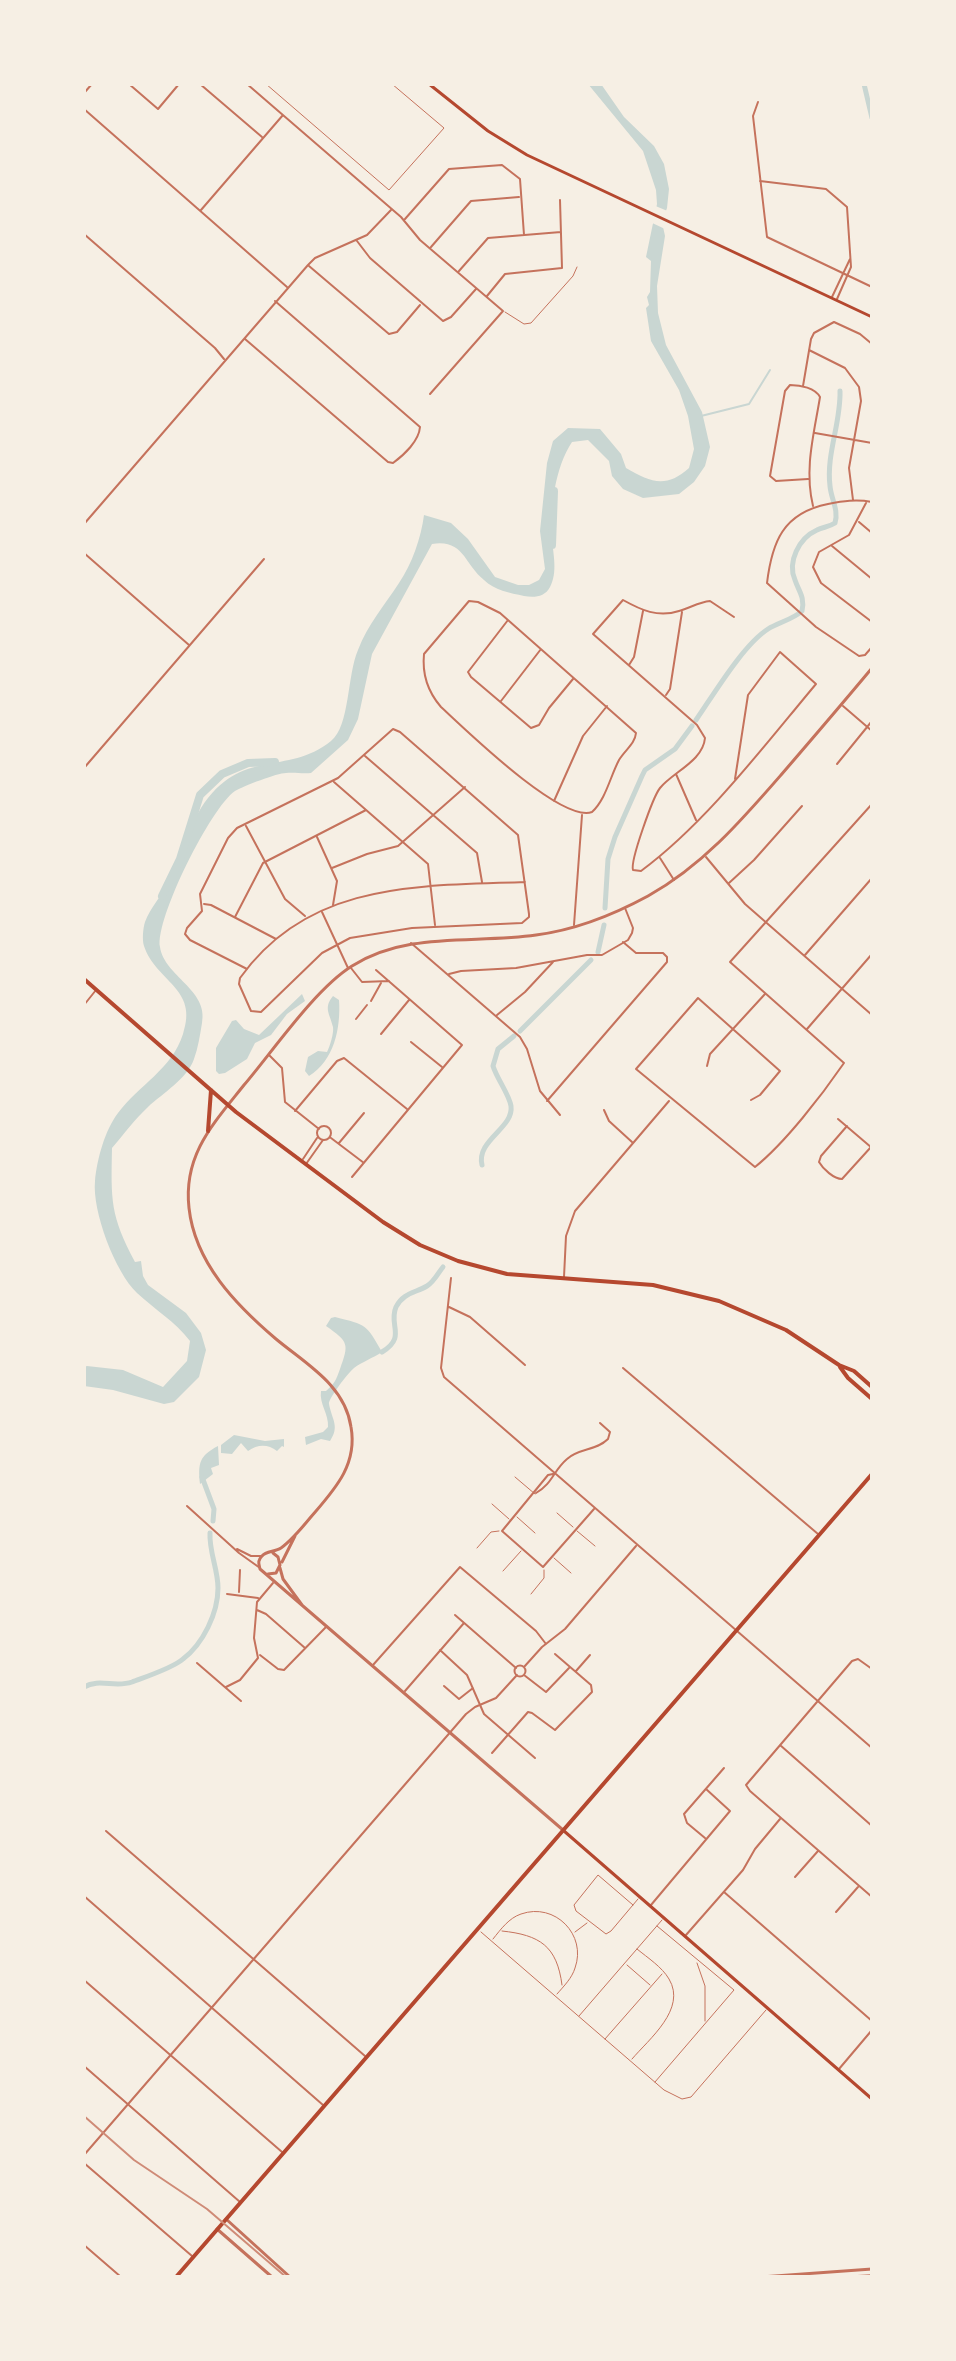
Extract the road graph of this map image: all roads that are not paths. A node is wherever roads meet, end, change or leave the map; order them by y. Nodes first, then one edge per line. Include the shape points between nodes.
1 (92, 84) edge
2 (129, 84) edge
3 (179, 84) edge
4 (200, 84) edge
5 (247, 84) edge
6 (266, 84) edge
7 (392, 84) edge
8 (429, 84) edge
9 (84, 93) edge
10 (758, 102) dead end
11 (84, 109) edge
12 (283, 115) junction
13 (263, 138) junction
14 (760, 181) junction
15 (521, 197) junction
16 (560, 200) dead end
17 (392, 209) junction
18 (200, 211) junction
19 (405, 220) junction
20 (562, 232) junction
21 (84, 234) edge
22 (524, 235) junction
23 (357, 240) junction
24 (430, 248) junction
25 (851, 258) junction
26 (308, 265) junction
27 (577, 267) dead end
28 (458, 272) junction
29 (842, 273) junction
30 (848, 276) junction
31 (872, 287) edge
32 (288, 288) junction
33 (476, 288) junction
34 (486, 297) junction
35 (834, 299) junction
36 (275, 301) junction
37 (422, 303) junction
38 (503, 311) junction
39 (872, 317) edge
40 (244, 338) junction
41 (872, 344) edge
42 (809, 350) junction
43 (225, 360) junction
44 (803, 386) junction
45 (430, 394) dead end
46 (814, 433) junction
47 (854, 440) junction
48 (872, 443) edge
49 (808, 479) junction
50 (853, 500) junction
51 (867, 501) junction
52 (872, 502) edge
53 (813, 507) junction
54 (858, 521) junction
55 (84, 524) edge
56 (872, 533) edge
57 (832, 546) junction
58 (84, 553) edge
59 (264, 559) dead end
60 (872, 579) edge
61 (643, 611) junction
62 (682, 611) junction
63 (734, 617) dead end
64 (508, 620) junction
65 (872, 622) edge
66 (190, 646) junction
67 (872, 647) edge
68 (541, 649) junction
69 (628, 666) junction
70 (872, 668) edge
71 (574, 678) junction
72 (664, 697) junction
73 (500, 702) junction
74 (842, 705) junction
75 (607, 706) junction
76 (872, 721) edge
77 (868, 727) junction
78 (872, 731) edge
79 (364, 755) junction
80 (837, 764) dead end
81 (84, 768) edge
82 (675, 773) junction
83 (735, 779) junction
84 (333, 781) junction
85 (465, 787) junction
86 (553, 802) junction
87 (872, 804) edge
88 (802, 806) dead end
89 (366, 810) junction
90 (582, 814) junction
91 (434, 815) junction
92 (697, 821) junction
93 (245, 825) junction
94 (317, 836) junction
95 (403, 843) junction
96 (660, 857) junction
97 (706, 857) junction
98 (266, 860) junction
99 (332, 868) junction
100 (872, 878) edge
101 (674, 880) junction
102 (525, 882) junction
103 (482, 884) junction
104 (728, 884) junction
105 (431, 886) junction
106 (203, 904) junction
107 (333, 905) junction
108 (625, 908) junction
109 (321, 911) junction
110 (235, 917) junction
111 (306, 917) junction
112 (766, 923) junction
113 (435, 926) junction
114 (574, 927) junction
115 (276, 939) junction
116 (623, 942) junction
117 (411, 943) junction
118 (337, 944) junction
119 (872, 954) edge
120 (804, 956) junction
121 (553, 962) junction
122 (349, 968) junction
123 (247, 969) junction
124 (376, 970) dead end
125 (448, 975) junction
126 (84, 979) edge
127 (389, 981) junction
128 (381, 982) junction
129 (842, 989) junction
130 (97, 990) junction
131 (765, 994) junction
132 (410, 999) junction
133 (371, 1001) dead end
134 (84, 1005) edge
135 (367, 1005) dead end
136 (872, 1015) edge
137 (496, 1016) junction
138 (356, 1019) dead end
139 (734, 1028) junction
140 (806, 1030) junction
141 (381, 1034) dead end
142 (411, 1042) dead end
143 (269, 1055) junction
144 (707, 1066) dead end
145 (443, 1068) junction
146 (211, 1090) junction
147 (671, 1099) junction
148 (751, 1100) dead end
149 (547, 1101) junction
150 (228, 1105) junction
151 (408, 1110) junction
152 (604, 1110) dead end
153 (295, 1111) junction
154 (364, 1113) dead end
155 (560, 1115) dead end
156 (838, 1119) dead end
157 (847, 1126) junction
158 (319, 1129) junction
159 (208, 1131) junction
160 (318, 1137) junction
161 (330, 1138) junction
162 (323, 1140) junction
163 (633, 1142) junction
164 (338, 1144) junction
165 (871, 1148) edge
166 (303, 1163) junction
167 (364, 1163) junction
168 (352, 1177) dead end
169 (451, 1278) dead end
170 (564, 1279) junction
171 (447, 1307) junction
172 (525, 1365) dead end
173 (839, 1365) junction
174 (623, 1368) dead end
175 (872, 1387) edge
176 (872, 1399) edge
177 (600, 1423) dead end
178 (554, 1474) junction
179 (872, 1474) edge
180 (515, 1477) dead end
181 (535, 1494) junction
182 (492, 1504) dead end
183 (187, 1506) dead end
184 (594, 1508) junction
185 (557, 1513) dead end
186 (516, 1516) junction
187 (511, 1521) junction
188 (576, 1530) junction
189 (502, 1531) junction
190 (535, 1533) dead end
191 (819, 1535) junction
192 (295, 1536) junction
193 (637, 1545) junction
194 (595, 1546) dead end
195 (477, 1548) dead end
196 (236, 1549) junction
197 (523, 1549) junction
198 (270, 1553) junction
199 (262, 1556) junction
200 (553, 1557) junction
201 (280, 1567) junction
202 (543, 1567) junction
203 (260, 1569) junction
204 (240, 1570) dead end
205 (503, 1571) dead end
206 (265, 1573) junction
207 (571, 1573) dead end
208 (275, 1580) junction
209 (227, 1594) dead end
210 (531, 1594) dead end
211 (239, 1595) junction
212 (259, 1598) junction
213 (302, 1605) junction
214 (256, 1610) junction
215 (455, 1615) dead end
216 (464, 1623) junction
217 (326, 1626) junction
218 (736, 1631) junction
219 (546, 1644) junction
220 (305, 1648) junction
221 (440, 1650) junction
222 (555, 1654) dead end
223 (259, 1655) junction
224 (590, 1655) dead end
225 (197, 1663) dead end
226 (372, 1666) junction
227 (524, 1667) junction
228 (569, 1667) junction
229 (516, 1668) junction
230 (872, 1669) edge
231 (575, 1672) junction
232 (517, 1675) junction
233 (524, 1675) junction
234 (444, 1686) dead end
235 (226, 1687) junction
236 (474, 1688) junction
237 (403, 1693) junction
238 (241, 1701) dead end
239 (817, 1701) junction
240 (480, 1705) junction
241 (449, 1733) junction
242 (508, 1735) junction
243 (779, 1745) junction
244 (872, 1748) edge
245 (492, 1753) dead end
246 (535, 1758) dead end
247 (724, 1768) dead end
248 (706, 1789) junction
249 (781, 1818) junction
250 (872, 1826) edge
251 (563, 1830) junction
252 (106, 1831) dead end
253 (706, 1839) junction
254 (818, 1850) junction
255 (795, 1877) dead end
256 (859, 1886) junction
257 (724, 1892) junction
258 (84, 1896) edge
259 (640, 1897) junction
260 (872, 1897) edge
261 (633, 1905) junction
262 (650, 1906) junction
263 (836, 1912) dead end
264 (664, 1918) junction
265 (588, 1922) junction
266 (657, 1926) junction
267 (477, 1929) junction
268 (499, 1931) junction
269 (573, 1933) junction
270 (685, 1936) junction
271 (491, 1941) junction
272 (637, 1949) junction
273 (254, 1959) junction
274 (696, 1960) junction
275 (625, 1963) junction
276 (663, 1972) junction
277 (84, 1980) edge
278 (651, 1986) junction
279 (563, 1988) junction
280 (555, 1996) junction
281 (212, 2007) junction
282 (768, 2008) junction
283 (579, 2016) junction
284 (872, 2021) edge
285 (705, 2023) junction
286 (872, 2030) edge
287 (605, 2039) junction
288 (170, 2056) junction
289 (366, 2057) junction
290 (630, 2061) junction
291 (84, 2066) edge
292 (838, 2069) junction
293 (655, 2082) junction
294 (872, 2099) edge
295 (128, 2104) junction
296 (324, 2105) junction
297 (283, 2153) junction
298 (84, 2155) edge
299 (84, 2163) edge
300 (241, 2202) junction
301 (226, 2219) junction
302 (217, 2229) junction
303 (84, 2245) edge
304 (193, 2257) junction
305 (872, 2269) edge
306 (121, 2277) edge
307 (176, 2277) edge
308 (272, 2277) edge
309 (290, 2277) edge
310 (761, 2277) edge

1 - 9 street
2 - 3 street via 158,109
4 - 13 street
5 - 12 street
6 - 7 lane via 389,190 444,128
8 - 35 main road via 527,155
10 - 14 street via 753,116
11 - 18 street
12 - 13 street
12 - 17 street
13 - 18 street
14 - 25 street via 826,189 847,207
14 - 29 street via 767,237
15 - 19 street via 520,179 502,165 449,169
15 - 22 street
15 - 24 street via 471,201
16 - 20 street
17 - 19 street
17 - 23 street
18 - 32 street
19 - 24 street
20 - 22 street
20 - 34 street via 562,268 505,274
21 - 43 street
22 - 28 street via 488,238
23 - 26 street
23 - 37 street via 365,254
24 - 28 street
25 - 29 street
25 - 30 street
26 - 32 street
26 - 37 street via 389,334 397,332
27 - 38 lane via 531,323
28 - 33 street
29 - 30 street
29 - 35 street
30 - 31 street
30 - 35 street
32 - 36 street
33 - 34 street
33 - 37 street via 448,320
34 - 38 street
35 - 39 main road
36 - 40 street
36 - 40 street via 420,427 417,438 398,460 388,462
38 - 45 street
40 - 43 street
41 - 42 street via 834,322 814,333
42 - 44 street
42 - 47 street via 845,368 857,383 861,401
43 - 55 street
44 - 46 street via 820,395
44 - 49 street via 787,386 770,476 776,481
46 - 47 street
46 - 49 street
47 - 48 street
47 - 50 street via 849,475
49 - 53 street
50 - 51 street
50 - 53 street
51 - 52 street
51 - 54 street
53 - 67 street via 792,519 779,535 769,587 844,647 863,656
54 - 56 street
54 - 57 street
57 - 60 street
57 - 65 street via 816,556 814,575
58 - 66 street
59 - 66 street
61 - 62 street
61 - 69 street
61 - 69 street via 623,600 593,634
62 - 63 street via 710,601
62 - 72 street via 670,689
64 - 68 street
64 - 73 street via 468,672
64 - 86 street via 478,602 467,602 425,651 427,685 441,707
66 - 81 street
68 - 71 street
68 - 73 street
69 - 72 street
70 - 74 street
71 - 73 street via 535,728
71 - 75 street
72 - 82 street via 705,738 701,752
74 - 77 street
74 - 97 street
75 - 86 street via 583,736
75 - 90 street via 637,736 597,808
76 - 77 street
77 - 78 street
77 - 80 street
79 - 84 street
79 - 85 street via 395,729
79 - 91 street
82 - 92 street
82 - 96 street via 656,796 633,853 633,870 641,871
83 - 83 street via 816,684 780,652 748,695
83 - 92 street
84 - 89 street
84 - 93 street
85 - 91 street
85 - 102 street via 518,835
86 - 90 street
87 - 112 street
88 - 104 street
89 - 94 street
89 - 95 street
90 - 114 street
91 - 95 street
91 - 103 street via 477,853
92 - 96 street
93 - 98 street
93 - 106 street via 228,838 200,894
94 - 98 street
94 - 99 street
95 - 99 street
95 - 105 street via 428,864
96 - 101 street
97 - 101 street
97 - 104 street
98 - 110 street
98 - 111 street via 285,899
99 - 107 street via 337,881
100 - 120 street
101 - 108 street
102 - 103 street
102 - 113 street via 525,922
103 - 105 street
104 - 112 street
105 - 107 street via 379,892
105 - 113 street
106 - 110 street
106 - 123 street via 185,934
107 - 109 street
108 - 114 street
108 - 116 street via 633,931
109 - 111 street
109 - 118 street
110 - 115 street
111 - 115 street
112 - 120 street
112 - 131 street via 730,962
113 - 118 street
114 - 117 street via 515,937
115 - 123 street
116 - 121 street via 602,955
116 - 149 street via 636,953 665,954 666,964
117 - 122 street
117 - 125 street
118 - 122 street
118 - 123 street via 261,1012 251,1011 239,984
119 - 129 street
120 - 129 street
121 - 125 street
121 - 137 street
122 - 128 street via 362,982
122 - 143 street
124 - 127 street
125 - 137 street
126 - 130 main road
127 - 128 street
127 - 132 street
128 - 133 street
129 - 136 street
129 - 140 street
130 - 134 street
130 - 146 main road
131 - 139 street
131 - 140 street
132 - 141 street
132 - 145 street via 462,1045
135 - 138 street
137 - 149 street via 524,1042
139 - 144 street via 710,1054
139 - 147 street via 698,998 636,1069
139 - 148 street via 780,1071
140 - 147 street via 844,1063 755,1167
142 - 145 street
143 - 150 street
143 - 153 street via 282,1068 285,1102
145 - 151 street
146 - 150 main road
146 - 159 main road
147 - 163 street
149 - 155 street
150 - 159 street
150 - 166 main road
151 - 153 street via 344,1058
151 - 167 street
152 - 163 street
153 - 158 street
154 - 164 street
156 - 157 street
157 - 165 street
157 - 165 street via 819,1162 840,1180
158 - 160 street
158 - 161 street via 328,1127
159 - 192 street via 193,1158 188,1193 204,1256 241,1307 336,1390 350,1418 350,1458 340,1482
160 - 162 street
160 - 166 street
161 - 162 street
161 - 164 street
162 - 166 street
163 - 170 street via 575,1211 566,1236
164 - 167 street
166 - 170 main road via 398,1233 458,1261 507,1274
167 - 168 street
169 - 171 street
170 - 173 main road via 653,1285 719,1301 786,1330
171 - 172 street via 470,1317
171 - 178 street via 442,1375
173 - 175 main road
173 - 176 main road
174 - 191 street
177 - 178 street via 610,1432 608,1439 569,1458
178 - 181 street
178 - 184 street
179 - 191 main road
180 - 181 lane
181 - 186 street
182 - 187 lane
183 - 196 street
184 - 188 street
184 - 193 street
185 - 188 lane
186 - 187 street
186 - 190 lane
187 - 189 street
188 - 194 lane
188 - 200 street
189 - 195 lane via 491,1532
189 - 197 street
191 - 218 main road
192 - 198 street
192 - 201 street
193 - 218 street
193 - 219 street
196 - 199 street
196 - 203 street
197 - 202 street
197 - 205 lane
198 - 199 street
198 - 201 street via 278,1557
199 - 203 street
200 - 202 street
200 - 207 lane
201 - 206 street
201 - 213 street
202 - 210 lane via 544,1578
203 - 206 street
204 - 211 street
206 - 208 street
208 - 212 street
208 - 213 street
209 - 211 street
211 - 212 street
212 - 214 street
213 - 217 street
214 - 220 street
214 - 223 street
215 - 216 street
216 - 221 street
216 - 229 street
217 - 220 street
217 - 226 street
218 - 239 street
218 - 251 main road
219 - 226 street via 460,1567
219 - 227 street
220 - 223 street via 282,1670
221 - 236 street
221 - 237 street
222 - 228 street
223 - 235 street via 240,1680
224 - 231 street
225 - 235 street
226 - 237 street
227 - 229 street
227 - 233 street
228 - 231 street
228 - 233 street via 547,1692
229 - 232 street
230 - 239 street via 856,1658
231 - 242 street via 592,1689 556,1729 529,1712
232 - 233 street
232 - 240 street via 496,1698
234 - 236 street via 459,1699
235 - 238 street
236 - 240 street
237 - 241 street
239 - 243 street
239 - 244 street
240 - 241 street
240 - 242 street
241 - 251 street
241 - 273 street
242 - 245 street
242 - 246 street
243 - 249 street via 746,1785
243 - 250 street
247 - 248 street
248 - 253 street via 684,1814
248 - 253 street via 730,1811
249 - 254 street
249 - 257 street
251 - 259 main road
251 - 267 main road
252 - 273 street
253 - 262 street
254 - 255 street
254 - 256 street
256 - 260 street
256 - 263 street
257 - 270 street
257 - 284 street
258 - 281 street
259 - 261 lane
259 - 262 main road
261 - 265 lane via 608,1933
261 - 265 lane via 598,1875 574,1905
262 - 264 main road
264 - 266 lane
264 - 270 main road
265 - 269 lane
266 - 272 lane
266 - 274 lane
267 - 271 lane
267 - 289 main road
268 - 269 lane via 517,1916 535,1911 556,1917
268 - 271 lane
268 - 279 lane via 526,1934 544,1943 558,1963
269 - 279 lane via 577,1964
270 - 282 main road
271 - 280 lane
272 - 275 lane
272 - 276 lane
273 - 281 street
273 - 289 street
274 - 285 lane via 705,1986
274 - 285 lane via 734,1990
275 - 278 lane
275 - 283 lane
276 - 278 lane
276 - 290 lane via 673,1992 670,2011
277 - 288 street
278 - 287 lane
279 - 280 lane
280 - 283 lane
281 - 288 street
281 - 296 street
282 - 292 main road
282 - 293 lane via 685,2100
283 - 287 lane
285 - 293 lane
286 - 292 street
287 - 290 lane
288 - 295 street
288 - 297 street
289 - 296 main road
290 - 293 lane
291 - 295 street
292 - 294 main road
295 - 298 street
295 - 300 street
296 - 297 main road
297 - 300 main road
299 - 304 street
300 - 301 main road
301 - 302 main road
301 - 309 street
302 - 304 main road
302 - 308 street
303 - 306 street
304 - 307 main road
305 - 310 street

